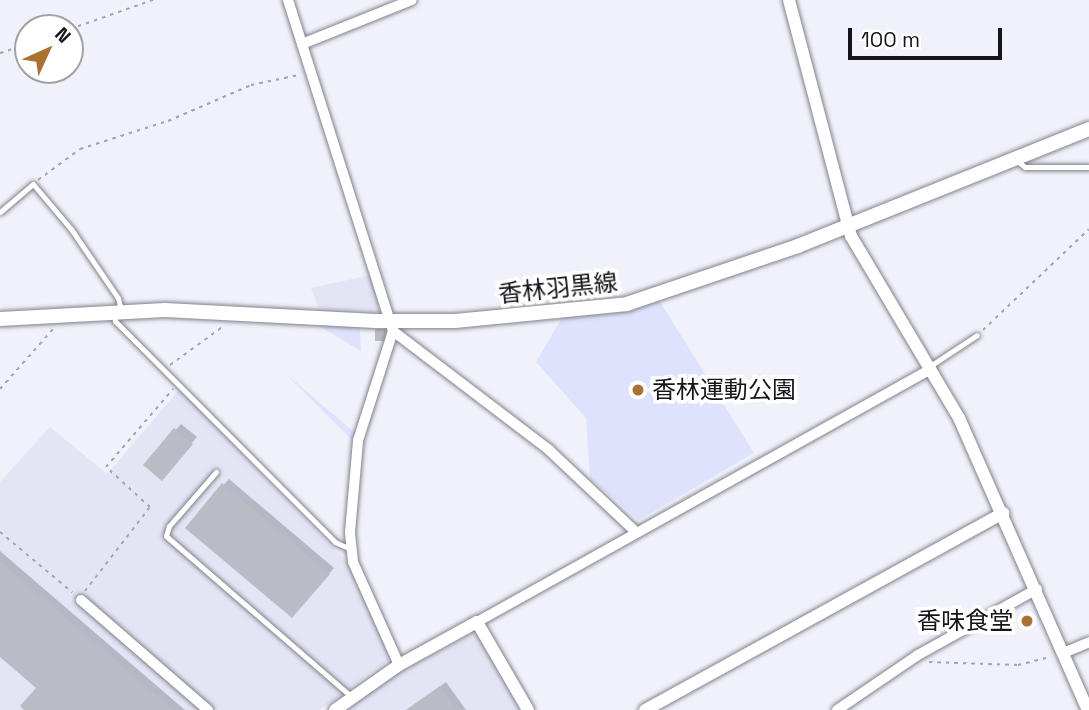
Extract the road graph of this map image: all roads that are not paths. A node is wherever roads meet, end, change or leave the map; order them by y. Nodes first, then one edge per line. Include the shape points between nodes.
1 (288, 0) edge
2 (412, 0) edge
3 (789, 0) edge
4 (302, 44) junction
5 (1089, 130) edge
6 (1015, 159) junction
7 (1089, 167) edge
8 (0, 212) edge
9 (846, 225) junction
10 (117, 310) junction
11 (0, 319) edge
12 (392, 326) junction
13 (977, 335) road end
14 (930, 368) junction
15 (216, 472) dead end
16 (1003, 513) junction
17 (636, 531) junction
18 (351, 550) junction
19 (1037, 589) junction
20 (81, 600) road end
21 (477, 622) junction
22 (1089, 642) edge
23 (1066, 652) junction
24 (399, 665) junction
25 (352, 697) junction
26 (208, 710) edge
27 (335, 710) edge
28 (528, 710) edge
29 (645, 710) edge
30 (837, 710) edge
31 (1088, 710) edge

1 - 4 street
2 - 4 street
3 - 9 street
4 - 12 street
5 - 6 main road, 香林羽黒線
6 - 7 lane via 1025,167
6 - 9 main road, 香林羽黒線
8 - 10 lane via 33,184 71,229
9 - 12 main road, 香林羽黒線 via 674,292 627,304
9 - 14 street
10 - 11 main road, 香林羽黒線
10 - 12 main road, 香林羽黒線 via 233,313
10 - 18 lane via 115,321 335,542
12 - 17 street via 549,450
12 - 18 street via 358,441
13 - 14 lane
14 - 16 street
14 - 17 street
15 - 25 lane via 169,526 166,536
16 - 19 street
16 - 29 street
17 - 21 street
18 - 24 street
19 - 23 street
19 - 30 street via 918,655
20 - 26 street
21 - 24 street
21 - 28 street
22 - 23 street
23 - 31 street
24 - 25 street
25 - 27 street

